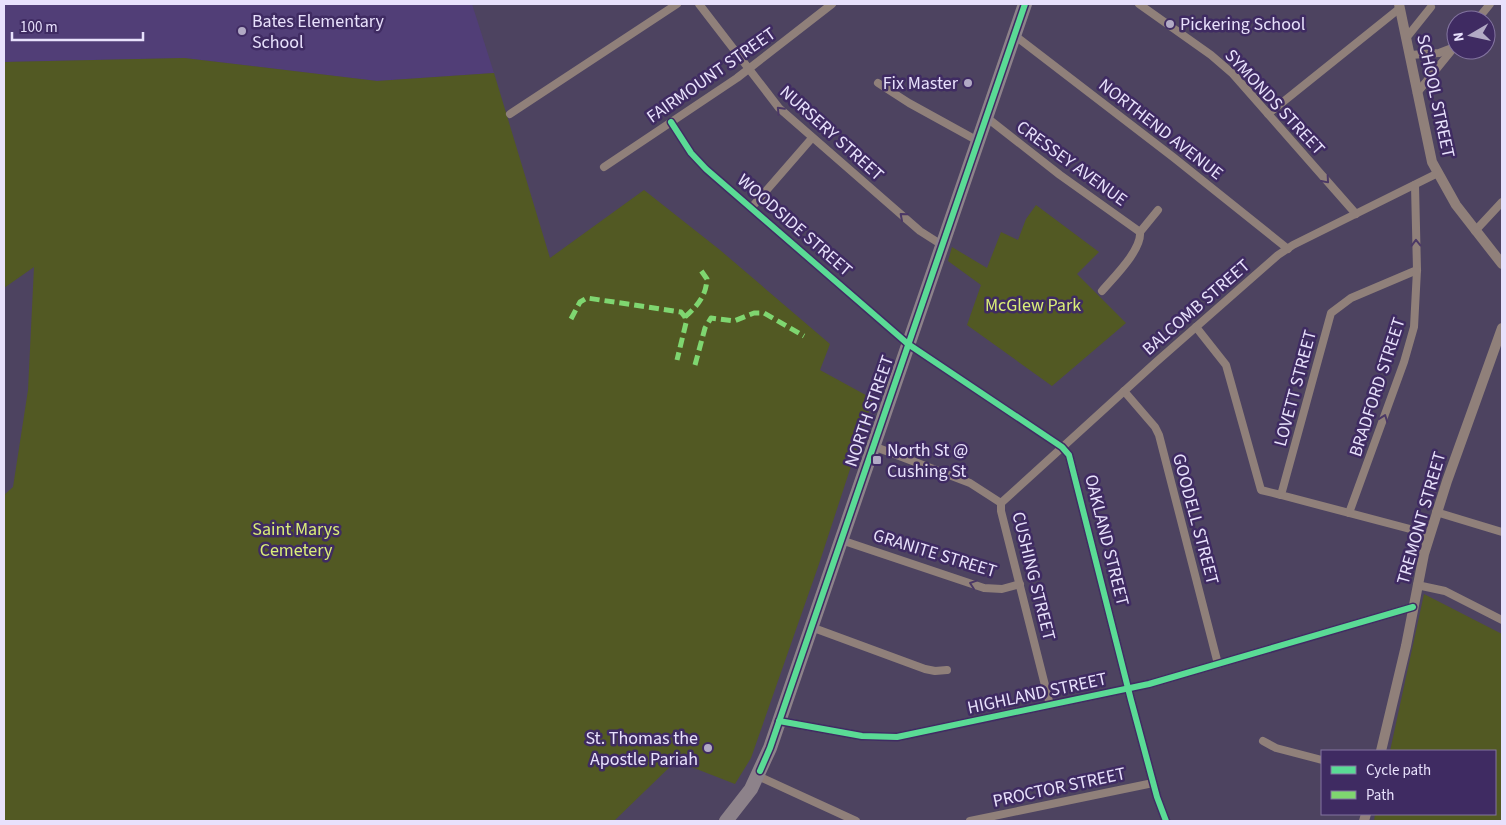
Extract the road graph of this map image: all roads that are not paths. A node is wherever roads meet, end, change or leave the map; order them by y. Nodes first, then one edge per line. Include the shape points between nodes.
1 (677, 4) edge
2 (699, 4) edge
3 (832, 4) edge
4 (1025, 4) edge
5 (1138, 4) edge
6 (1399, 6) edge
7 (1431, 7) dead end
8 (1014, 35) junction
9 (1407, 37) junction
10 (1446, 50) edge
11 (1410, 55) junction
12 (1446, 57) edge
13 (748, 69) junction
14 (878, 83) dead end
15 (1417, 93) junction
16 (510, 114) dead end
17 (1268, 114) junction
18 (986, 118) junction
19 (671, 122) junction
20 (812, 138) junction
21 (978, 141) junction
22 (604, 167) dead end
23 (1438, 173) junction
24 (1415, 185) junction
25 (1502, 202) edge
26 (752, 207) junction
27 (1158, 210) dead end
28 (1356, 214) junction
29 (1475, 231) junction
30 (1140, 232) junction
31 (942, 245) junction
32 (1288, 249) junction
33 (1502, 264) edge
34 (1417, 270) junction
35 (1102, 292) dead end
36 (1196, 327) junction
37 (1502, 328) edge
38 (908, 344) junction
39 (1500, 344) edge
40 (1124, 391) junction
41 (873, 446) junction
42 (1062, 447) junction
43 (1281, 496) junction
44 (1001, 503) junction
45 (1436, 512) junction
46 (1349, 513) junction
47 (1502, 532) edge
48 (1430, 534) junction
49 (841, 540) junction
50 (1020, 584) junction
51 (1418, 585) junction
52 (1413, 606) junction
53 (1502, 620) edge
54 (811, 627) junction
55 (1218, 664) junction
56 (947, 670) dead end
57 (1128, 689) junction
58 (1050, 705) junction
59 (779, 721) junction
60 (1263, 741) dead end
61 (1381, 750) edge
62 (1321, 760) edge
63 (759, 773) junction
64 (1153, 783) junction
65 (726, 821) edge
66 (856, 821) edge
67 (970, 821) edge
68 (1166, 821) edge

1 - 16 street
2 - 13 street, NURSERY STREET
3 - 13 street, FAIRMOUNT STREET
4 - 8 highway, NORTH STREET
5 - 17 street, SYMONDS STREET via 1212,55
6 - 9 street, SCHOOL STREET
6 - 17 street
7 - 9 street
8 - 18 highway, NORTH STREET
8 - 32 street, NORTHEND AVENUE via 1173,156
9 - 11 street, SCHOOL STREET
10 - 11 street
11 - 15 street, SCHOOL STREET
12 - 15 street
13 - 19 street, FAIRMOUNT STREET
20 -> 13 street, NURSERY STREET via 769,98
14 - 21 street
15 - 23 street, SCHOOL STREET via 1427,142
17 -> 28 street, SYMONDS STREET
18 - 21 highway, NORTH STREET
18 - 30 street, CRESSEY AVENUE
19 - 22 street, FAIRMOUNT STREET
19 - 26 street, WOODSIDE STREET via 697,160
20 - 26 street
31 -> 20 street, NURSERY STREET via 920,231
21 - 31 highway, NORTH STREET
23 - 24 street, BALCOMB STREET
23 - 29 street, SCHOOL STREET
24 - 28 street, BALCOMB STREET
34 -> 24 street, BRADFORD STREET
25 - 29 street
26 - 38 street, WOODSIDE STREET
27 - 30 street
28 - 32 street, BALCOMB STREET
29 - 33 street, SCHOOL STREET
30 - 35 street via 1141,239 1132,254
31 - 38 highway, NORTH STREET
32 - 36 street, BALCOMB STREET
34 - 43 street, LOVETT STREET via 1351,298 1331,313
46 -> 34 street, BRADFORD STREET via 1410,344 1416,314
36 - 40 street, BALCOMB STREET
36 - 43 street via 1226,366 1261,490
37 - 39 street, TREMONT STREET
38 - 41 highway, NORTH STREET
38 - 42 street, OAKLAND STREET
39 - 45 street, TREMONT STREET
40 - 42 street, BALCOMB STREET
40 - 55 street, GOODELL STREET via 1159,435
41 - 44 street, CUSHING STREET via 970,484
41 - 49 highway, NORTH STREET
42 - 44 street, BALCOMB STREET
42 - 57 street, OAKLAND STREET via 1070,455 1074,468
43 - 46 street
44 - 50 street, CUSHING STREET
45 - 47 street
45 - 48 street, TREMONT STREET
46 - 48 street
48 - 51 street, TREMONT STREET
50 -> 49 street, GRANITE STREET via 1002,589 984,588
49 - 54 highway, NORTH STREET
50 - 58 street, CUSHING STREET
51 - 52 street, TREMONT STREET
51 - 53 street via 1445,591
52 - 55 street, HIGHLAND STREET
52 - 61 street, TREMONT STREET
54 - 56 street via 925,668
54 - 59 highway, NORTH STREET
55 - 57 street, HIGHLAND STREET
57 - 58 street, HIGHLAND STREET
57 - 64 street, OAKLAND STREET
58 - 59 street, HIGHLAND STREET via 886,738
59 - 63 highway, NORTH STREET
60 - 62 street via 1276,748
63 - 65 highway, NORTH STREET
63 - 66 street
64 - 67 street, PROCTOR STREET
64 - 68 street, OAKLAND STREET

